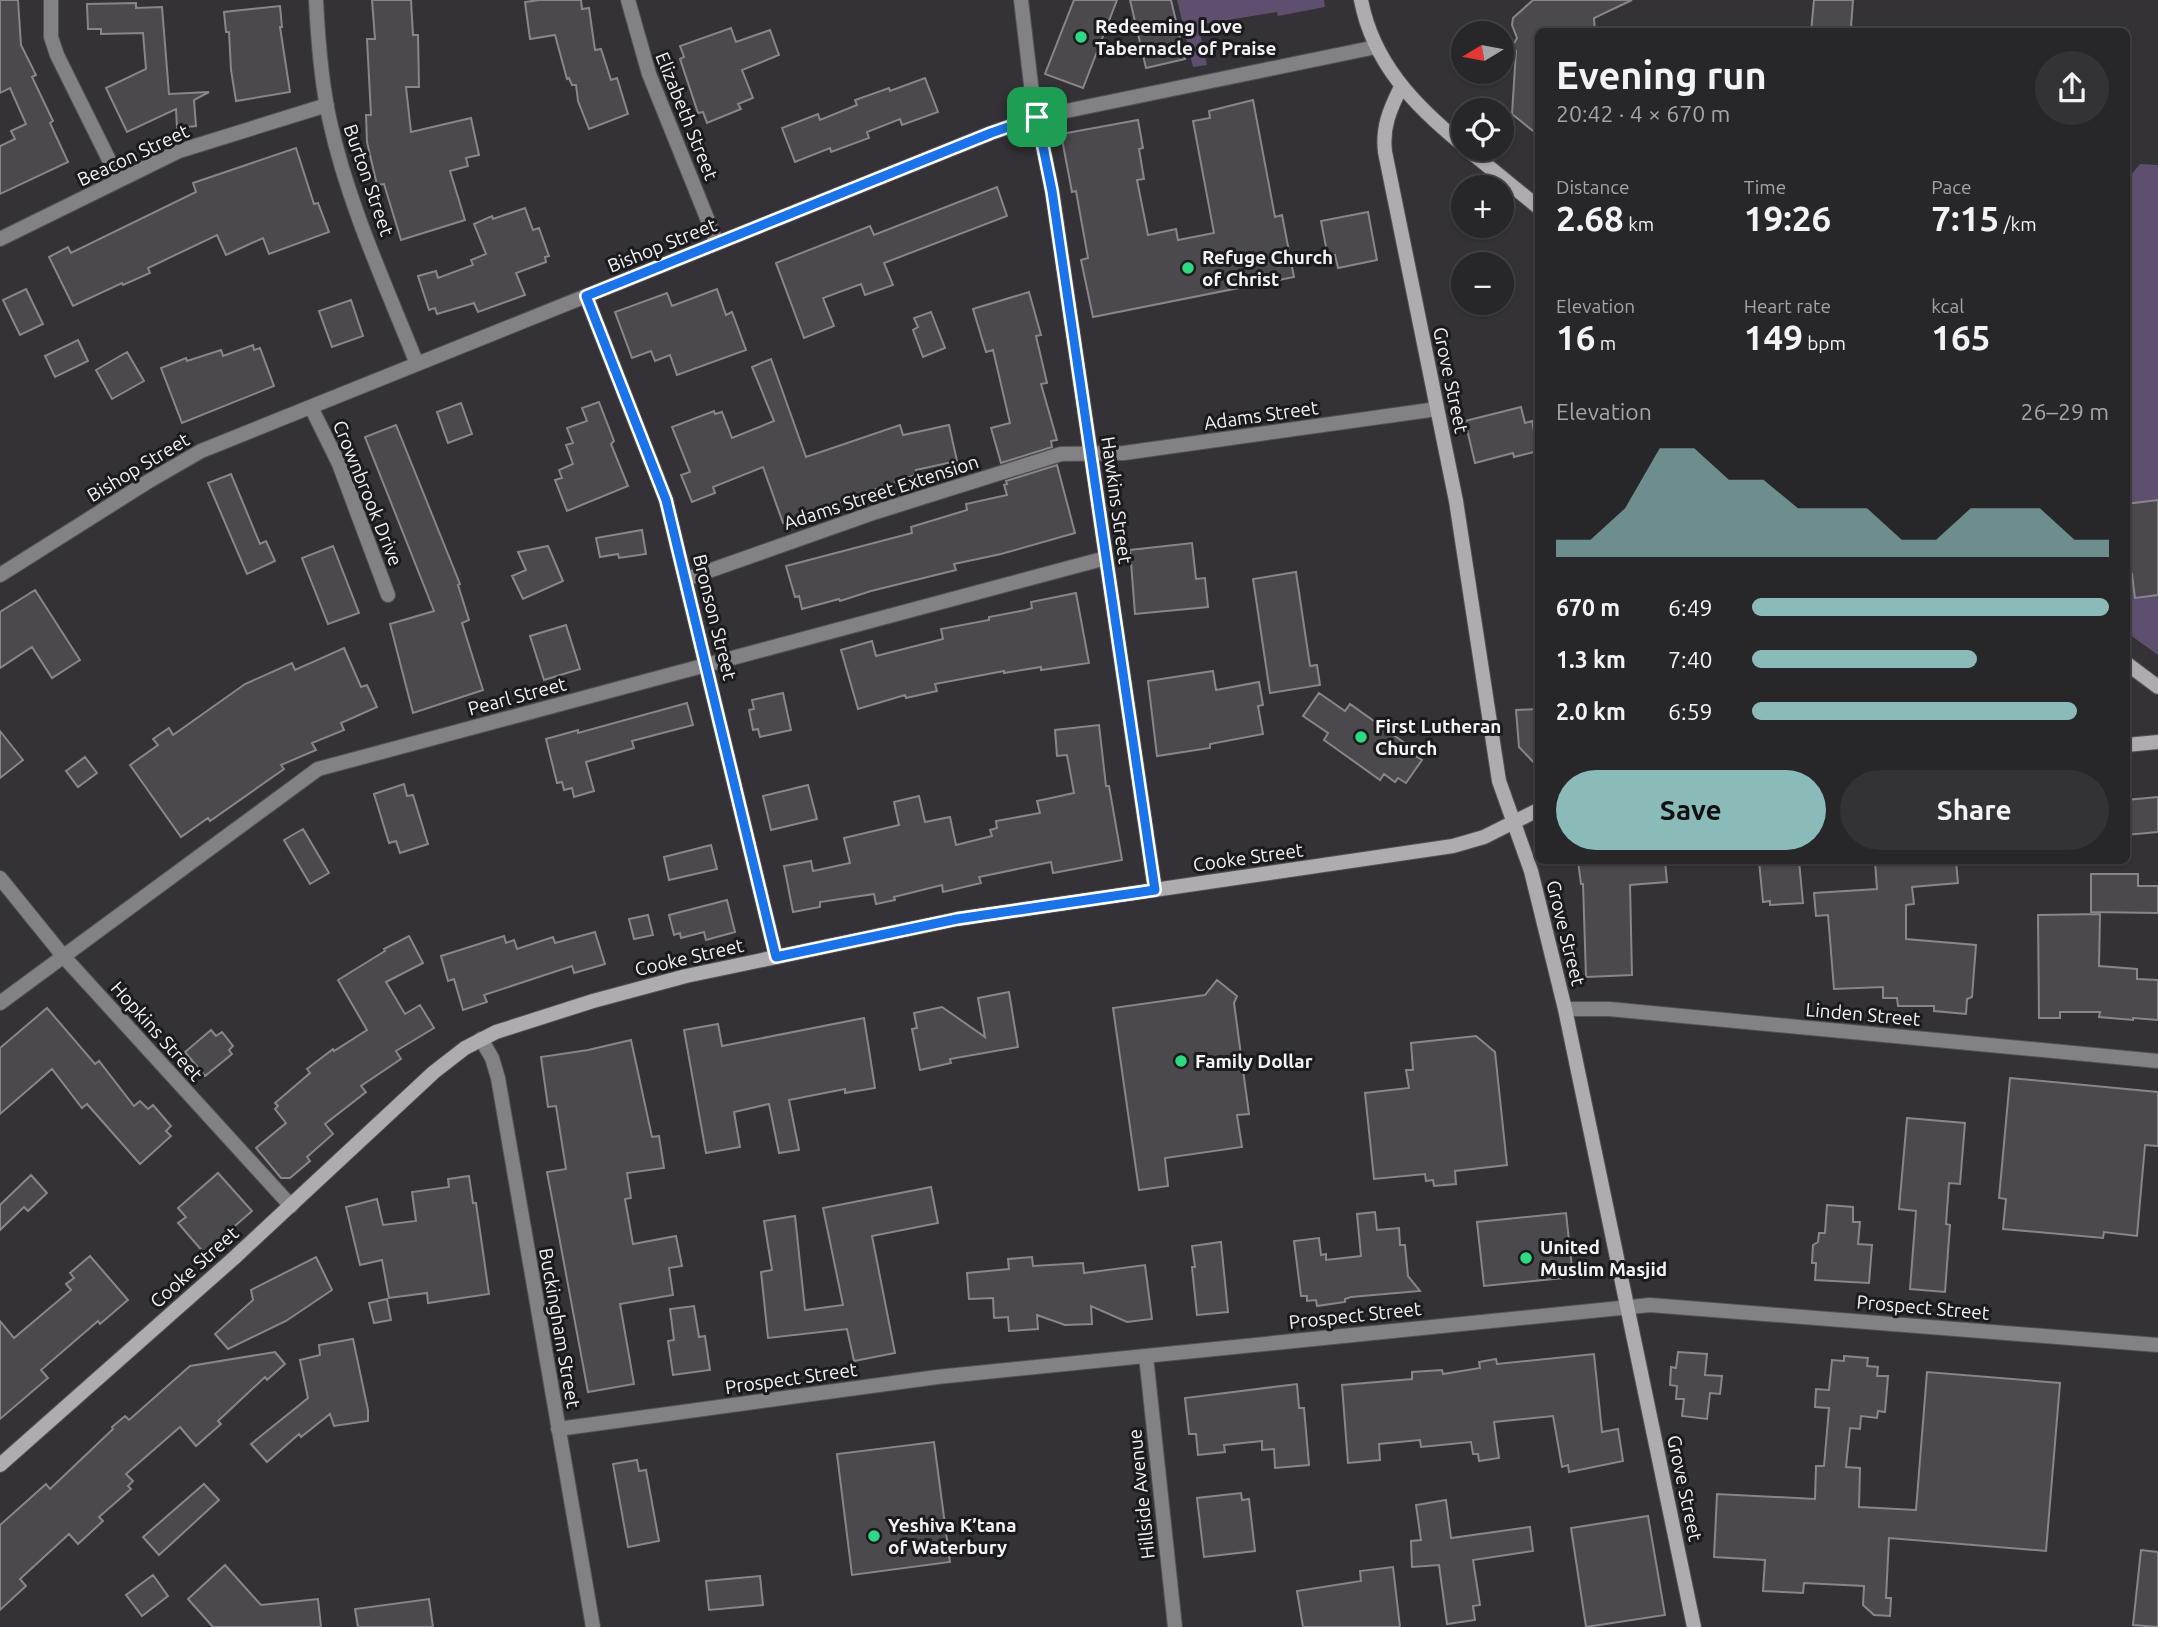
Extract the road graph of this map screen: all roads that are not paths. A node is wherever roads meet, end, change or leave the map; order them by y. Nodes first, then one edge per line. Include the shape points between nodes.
1 (51, 0) edge
2 (316, 0) edge
3 (628, 0) edge
4 (1021, 0) edge
5 (1361, 0) edge
6 (1376, 47) junction
7 (1401, 87) junction
8 (327, 105) junction
9 (1037, 117) junction
10 (1451, 135) edge
11 (1482, 161) edge
12 (119, 180) junction
13 (1535, 205) edge
14 (0, 239) edge
15 (717, 243) junction
16 (586, 296) junction
17 (416, 364) junction
18 (310, 407) junction
19 (1437, 410) junction
20 (1091, 453) junction
21 (1106, 558) junction
22 (0, 575) edge
23 (686, 579) junction
24 (388, 595) dead end
25 (706, 665) junction
26 (2130, 666) edge
27 (2158, 687) edge
28 (2158, 742) edge
29 (2130, 745) edge
30 (1535, 812) edge
31 (1514, 822) junction
32 (0, 878) edge
33 (1155, 890) junction
34 (64, 957) junction
35 (776, 957) junction
36 (0, 1003) edge
37 (1565, 1009) junction
38 (481, 1039) junction
39 (2158, 1061) edge
40 (291, 1206) junction
41 (1627, 1307) junction
42 (2158, 1345) edge
43 (1146, 1356) junction
44 (558, 1429) junction
45 (0, 1465) edge
46 (593, 1627) edge
47 (1175, 1627) edge
48 (1694, 1627) edge

1 - 12 street via 51,37 57,55
2 - 8 street, Burton Street
3 - 15 street, Elizabeth Street via 649,74
4 - 9 street, Hawkins Street
5 - 6 main road
6 - 7 main road
6 - 9 street, Bishop Street
7 - 10 main road
7 - 19 main road, Grove Street via 1386,120 1384,142
8 - 12 street, Beacon Street via 179,151
8 - 17 street, Burton Street via 343,170
9 - 15 street, Bishop Street
9 - 20 street, Hawkins Street
11 - 13 main road
12 - 14 street, Beacon Street
15 - 16 street, Bishop Street
16 - 17 street, Bishop Street
16 - 23 street, Bronson Street via 661,485
17 - 18 street, Bishop Street
18 - 22 street, Bishop Street via 187,458
18 - 24 street, Crownbrook Drive via 339,464
19 - 20 street, Adams Street via 1124,453
19 - 31 main road, Grove Street via 1458,514 1494,754
20 - 21 street, Hawkins Street
20 - 23 street, Adams Street Extension via 1053,456
21 - 25 street, Pearl Street
21 - 33 street, Hawkins Street
23 - 25 street, Bronson Street
25 - 34 street, Pearl Street via 318,769
25 - 35 street, Bronson Street
26 - 27 main road
28 - 29 main road
30 - 31 main road, Cooke Street
31 - 33 main road, Cooke Street via 1454,846
31 - 37 main road, Grove Street via 1531,871
32 - 34 street, Hopkins Street
33 - 35 main road, Cooke Street via 957,919
34 - 36 street, Pearl Street
34 - 40 street, Hopkins Street
35 - 38 main road, Cooke Street via 640,987
37 - 39 street, Linden Street via 1609,1009
37 - 41 main road, Grove Street
38 - 40 main road, Cooke Street via 434,1072
38 - 44 street, Buckingham Street via 498,1078
40 - 45 main road, Cooke Street
41 - 42 street, Prospect Street via 1675,1306
41 - 43 street, Prospect Street
41 - 48 main road, Grove Street
43 - 44 street, Prospect Street via 937,1377
43 - 47 street, Hillside Avenue
44 - 46 street, Buckingham Street

